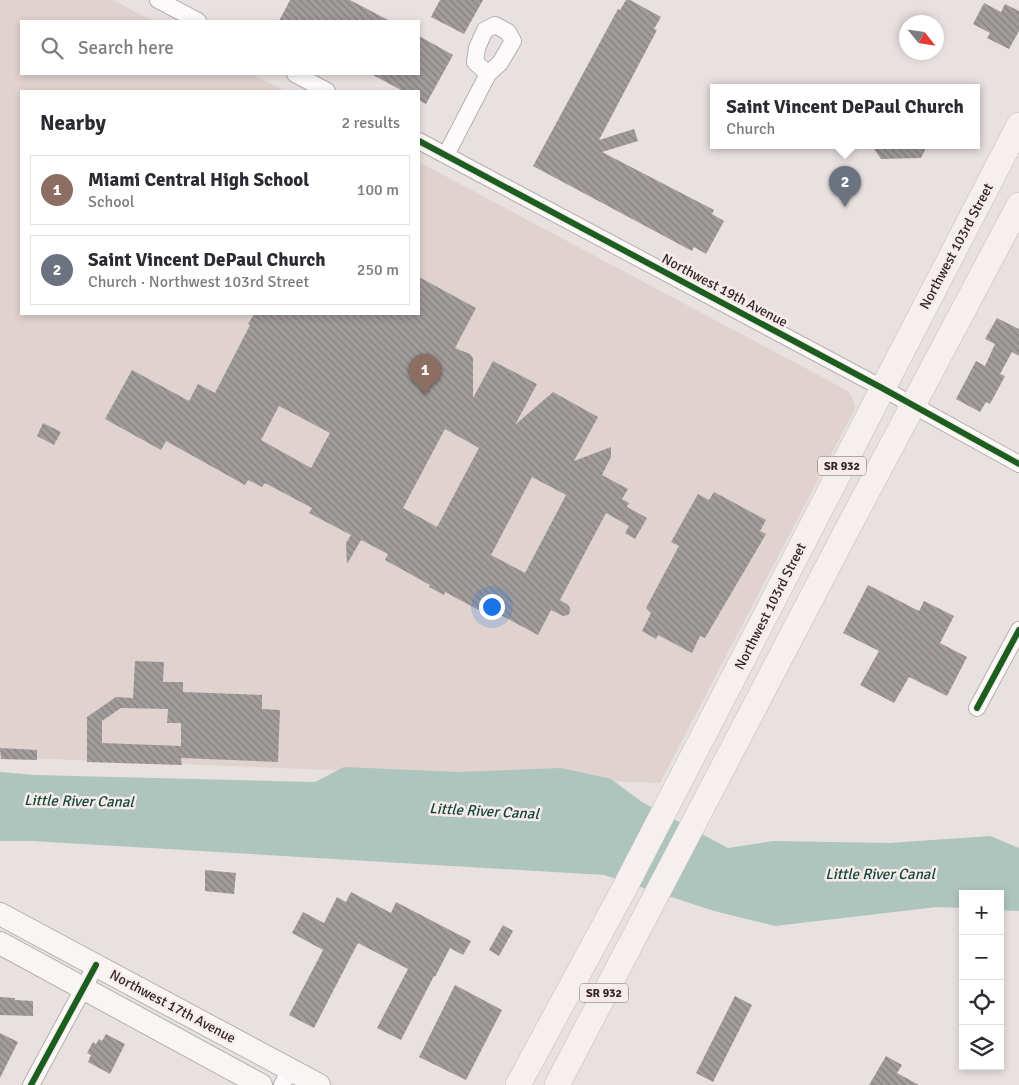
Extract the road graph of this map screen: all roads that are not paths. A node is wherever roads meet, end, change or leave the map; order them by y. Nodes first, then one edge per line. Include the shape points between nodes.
1 (158, 0) edge
2 (196, 20) edge
3 (488, 74) dead end
4 (296, 75) edge
5 (325, 90) edge
6 (1019, 125) edge
7 (420, 141) edge
8 (446, 155) junction
9 (1019, 205) edge
10 (968, 224) junction
11 (973, 293) junction
12 (882, 388) junction
13 (914, 405) junction
14 (1019, 464) edge
15 (1019, 630) edge
16 (977, 708) dead end
17 (0, 914) edge
18 (0, 943) edge
19 (96, 965) junction
20 (84, 988) junction
21 (217, 1030) junction
22 (204, 1054) junction
23 (286, 1077) edge
24 (32, 1085) edge
25 (262, 1085) edge
26 (319, 1085) edge
27 (518, 1085) edge
28 (557, 1085) edge

1 - 2 street
3 - 8 street
4 - 5 street
6 - 10 main road, Northwest 103rd Street / SR 932
7 - 8 street, Northwest 19th Avenue
8 - 12 street, Northwest 19th Avenue
9 - 11 main road, SR 932
10 - 11 main road via 980,257
10 - 12 main road, Northwest 103rd Street / SR 932
11 - 13 main road, SR 932
12 - 13 street, Northwest 19th Avenue
12 - 27 main road, Northwest 103rd Street / SR 932 via 666,808
13 - 14 street, Northwest 19th Avenue
13 - 28 main road, SR 932
15 - 16 street
17 - 19 main road, Northwest 17th Avenue
18 - 20 main road, Northwest 17th Avenue
19 - 20 street
19 - 21 main road, Northwest 17th Avenue
20 - 22 main road, Northwest 17th Avenue
20 - 24 street
21 - 22 main road
21 - 23 main road, Northwest 17th Avenue
22 - 25 main road, Northwest 17th Avenue
23 - 26 main road, Northwest 17th Avenue

